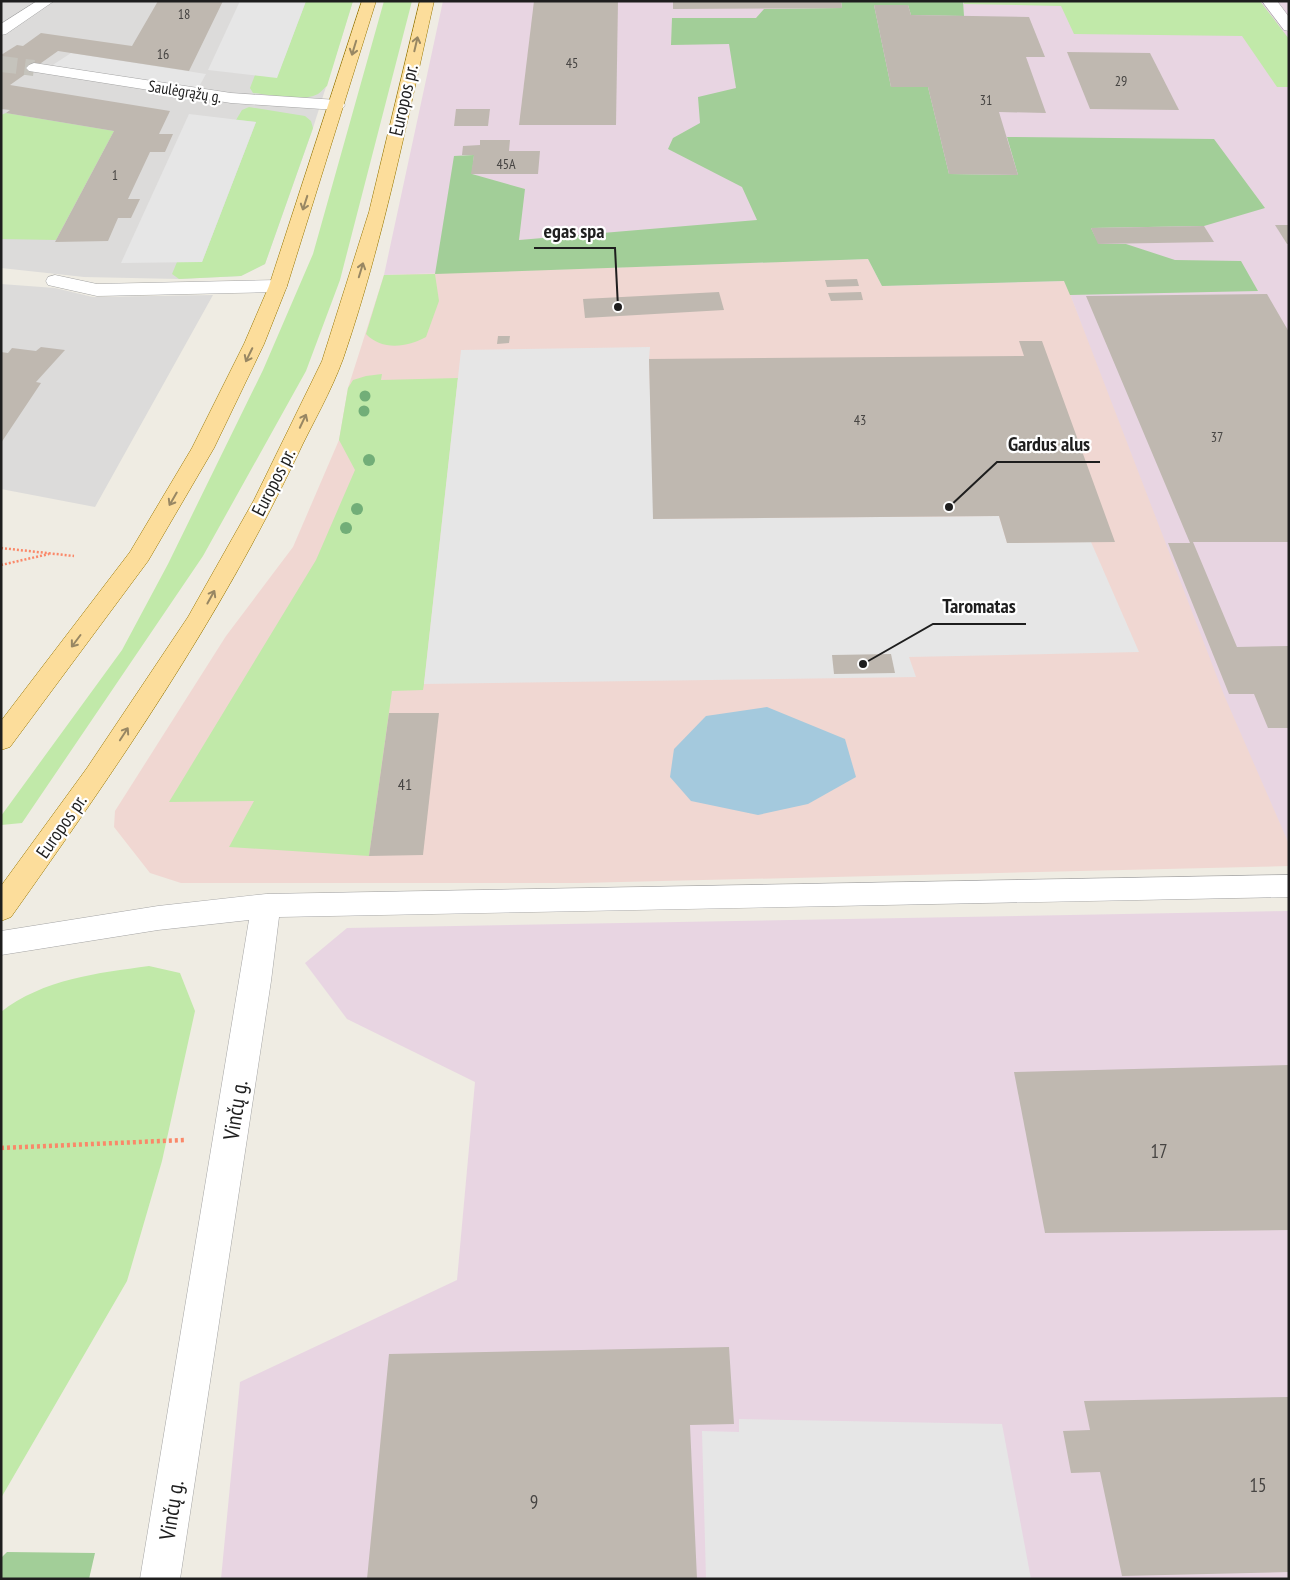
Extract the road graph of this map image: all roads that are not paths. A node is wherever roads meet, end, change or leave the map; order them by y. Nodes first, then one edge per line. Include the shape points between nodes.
1 (47, 1) edge
2 (368, 1) edge
3 (426, 1) edge
4 (1269, 1) edge
5 (1289, 27) edge
6 (1, 31) edge
7 (34, 68) tunnel mouth
8 (337, 105) junction
9 (56, 281) dead end
10 (278, 286) junction
11 (1, 740) edge
12 (1289, 886) edge
13 (266, 906) junction
14 (1, 908) edge
15 (1, 943) edge
16 (160, 1579) edge

1 - 6 street
2 -> 8 main road
14 -> 3 main road, Europos pr. via 97,775 199,619 265,500 332,360 378,212
4 - 5 street
7 - 8 street, Saulėgrąžų g. via 231,98
8 -> 10 main road
9 - 10 street via 98,290
10 -> 11 main road via 254,344 203,448 140,556
12 - 13 street
13 - 15 street via 158,918
13 - 16 street, Vinčų g.

